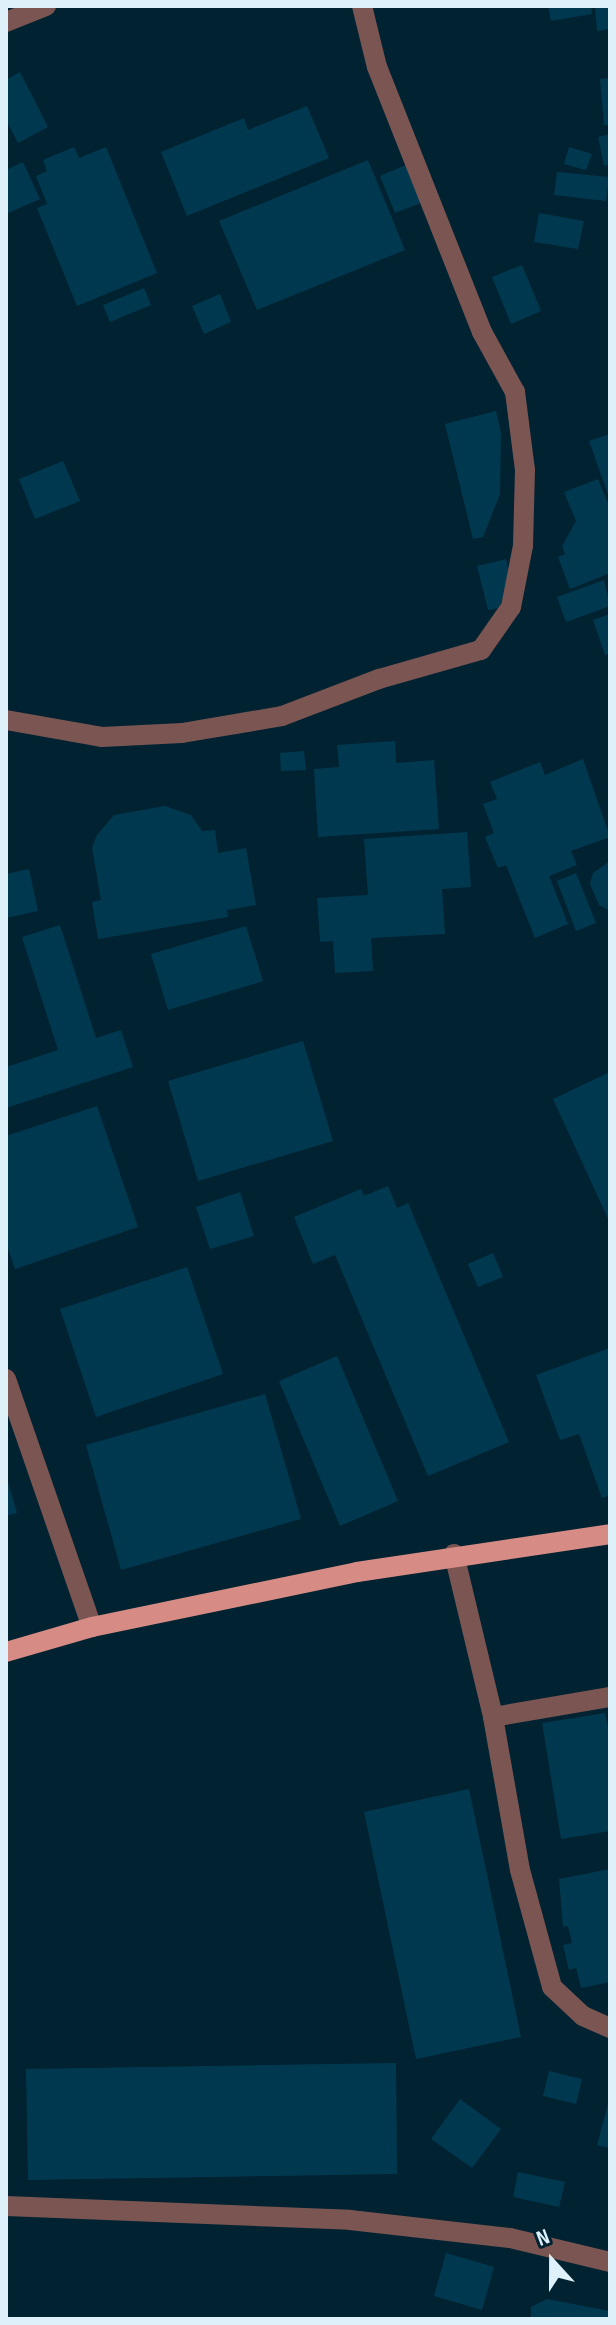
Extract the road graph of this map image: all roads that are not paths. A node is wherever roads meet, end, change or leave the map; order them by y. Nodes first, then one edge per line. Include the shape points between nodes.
1 (46, 6) edge
2 (362, 6) edge
3 (6, 22) edge
4 (6, 720) edge
5 (6, 1379) edge
6 (610, 1534) edge
7 (454, 1554) junction
8 (92, 1627) junction
9 (6, 1652) edge
10 (610, 1697) edge
11 (493, 1717) junction
12 (610, 2028) edge
13 (6, 2206) edge
14 (610, 2262) edge

1 - 3 street
2 - 4 street via 377,67 482,332 515,392 525,470 523,546 511,607 481,650 379,679 282,716 182,733 102,737
5 - 8 street
6 - 7 main road
7 - 8 main road
7 - 11 street
8 - 9 main road
10 - 11 street
11 - 12 street via 520,1870 552,1987 583,2016
13 - 14 street via 350,2220 510,2238

